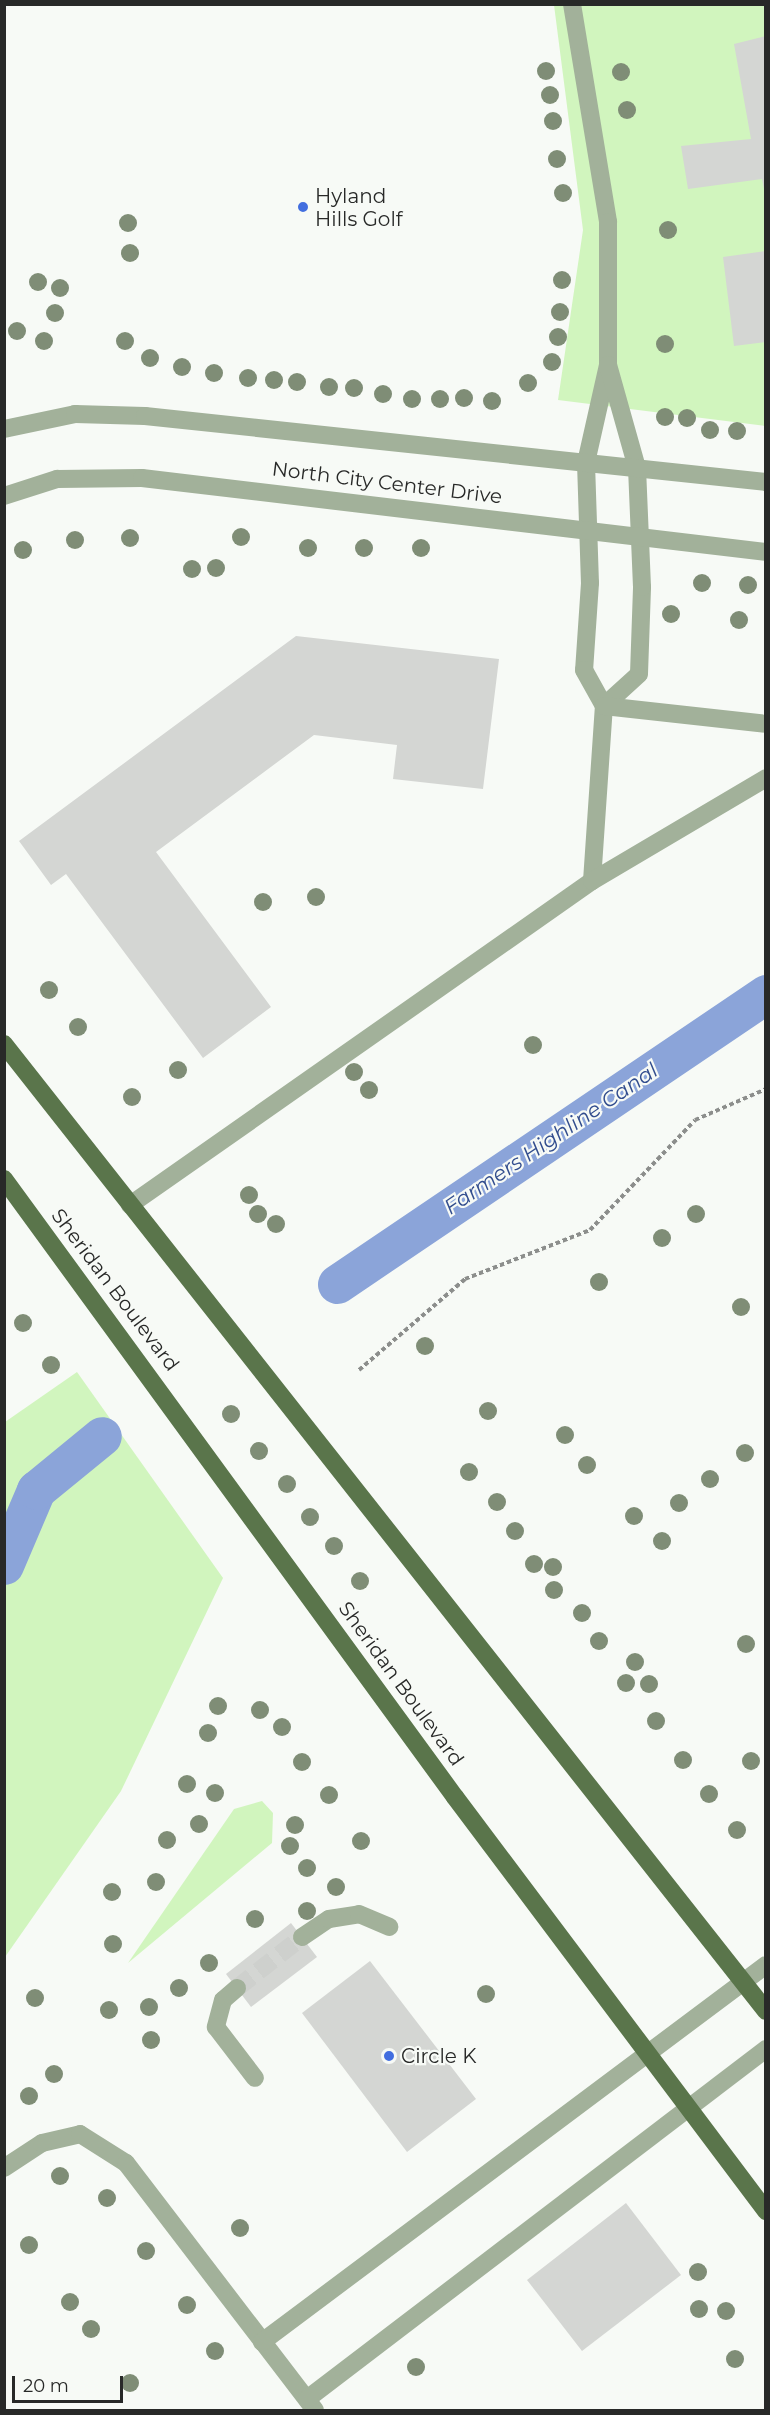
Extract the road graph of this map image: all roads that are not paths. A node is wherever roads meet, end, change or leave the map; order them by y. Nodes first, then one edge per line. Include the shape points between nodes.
1 (572, 4) edge
2 (608, 365) junction
3 (4, 429) edge
4 (586, 463) junction
5 (637, 468) junction
6 (765, 482) edge
7 (4, 496) edge
8 (588, 528) junction
9 (640, 534) junction
10 (765, 552) edge
11 (604, 706) junction
12 (765, 724) edge
13 (765, 778) edge
14 (592, 881) junction
15 (4, 1044) edge
16 (4, 1179) edge
17 (130, 1205) junction
18 (389, 1927) dead end
19 (302, 1937) tunnel mouth
20 (765, 1965) edge
21 (742, 1982) junction
22 (237, 1988) tunnel mouth
23 (765, 2011) edge
24 (765, 2049) edge
25 (647, 2053) junction
26 (255, 2078) dead end
27 (688, 2109) junction
28 (4, 2168) edge
29 (765, 2211) edge
30 (262, 2342) junction
31 (311, 2405) edge

1 - 2 street via 608,222
2 - 4 street
2 - 5 street
3 - 4 street, North City Center Drive via 75,414 145,416
4 - 5 street, North City Center Drive
4 - 8 street
5 - 6 street, North City Center Drive
5 - 9 street
7 - 8 street, North City Center Drive via 57,479 142,478
8 - 9 street, North City Center Drive
8 - 11 street via 584,670
9 - 10 street, North City Center Drive
9 - 11 street via 639,674
11 - 12 street
11 - 14 street
13 - 14 street
14 - 17 street
15 - 17 main road
16 - 25 main road, Sheridan Boulevard
17 - 21 main road
18 - 19 street via 359,1914 329,1919
20 - 21 street
21 - 23 main road
21 - 25 street
22 - 26 street via 223,2000 216,2027
24 - 27 street
25 - 27 main road, Sheridan Boulevard
25 - 30 street
27 - 29 main road, Sheridan Boulevard
27 - 31 street
28 - 30 street via 42,2143 80,2134 126,2163
30 - 31 street

